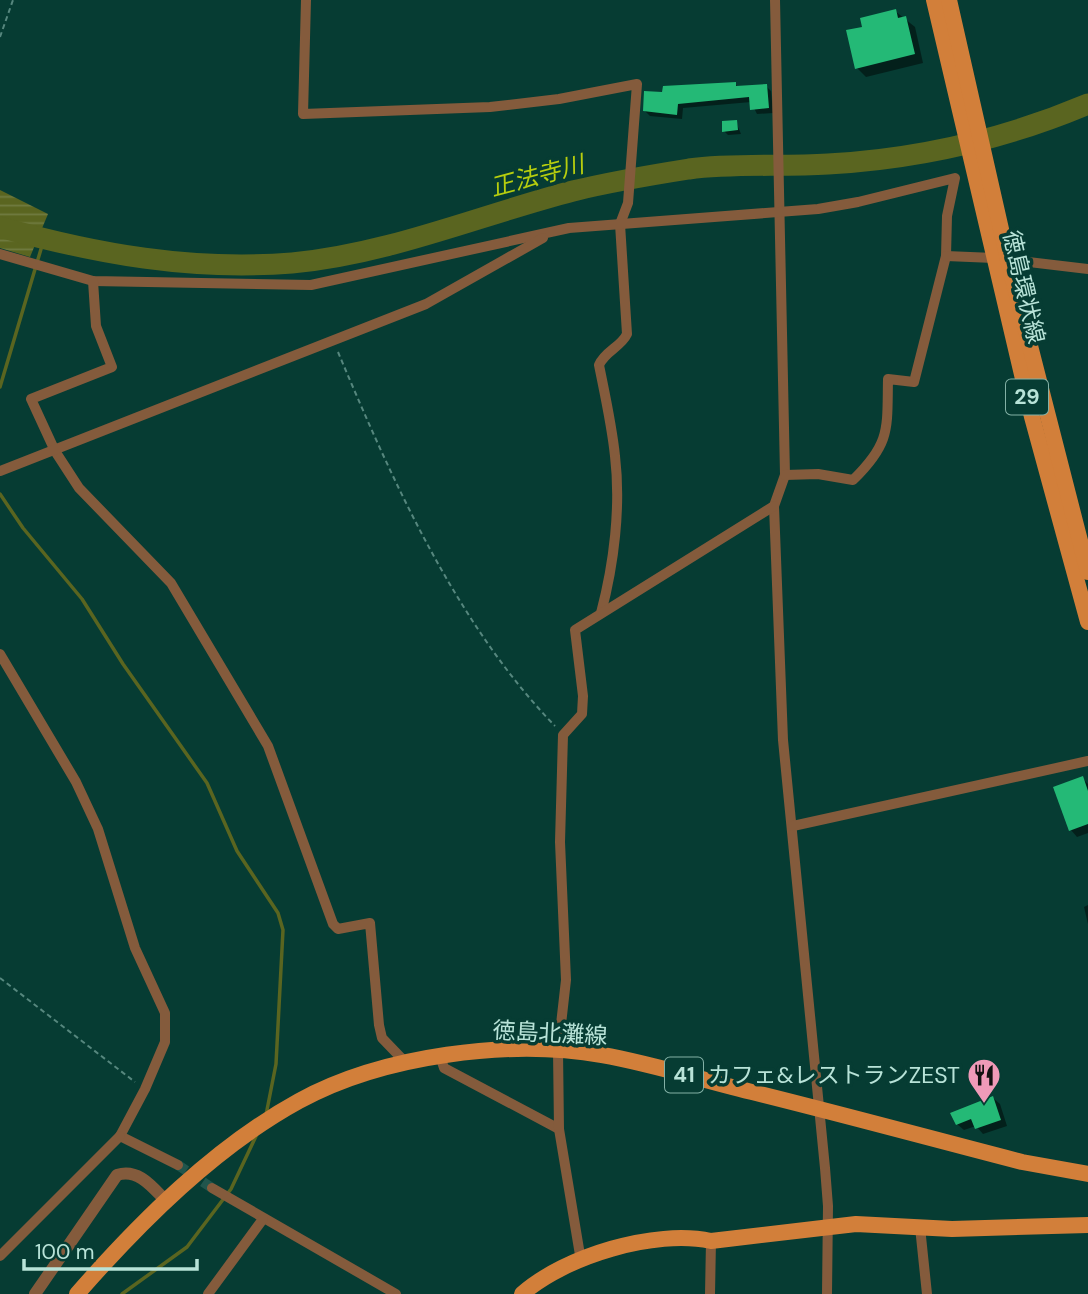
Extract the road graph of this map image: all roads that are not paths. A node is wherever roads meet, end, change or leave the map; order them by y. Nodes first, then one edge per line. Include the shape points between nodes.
1 (306, 0) edge
2 (775, 0) edge
3 (934, 0) edge
4 (949, 0) edge
5 (967, 112) junction
6 (978, 170) junction
7 (955, 178) junction
8 (779, 213) junction
9 (620, 224) junction
10 (554, 232) junction
11 (0, 254) edge
12 (946, 256) junction
13 (1001, 259) junction
14 (1088, 270) edge
15 (93, 281) junction
16 (55, 451) junction
17 (0, 471) edge
18 (785, 475) junction
19 (774, 506) junction
20 (1088, 572) edge
21 (601, 613) junction
22 (1088, 622) edge
23 (0, 654) edge
24 (1088, 761) edge
25 (793, 826) junction
26 (558, 1051) junction
27 (440, 1056) junction
28 (407, 1063) junction
29 (818, 1108) junction
30 (559, 1129) junction
31 (120, 1136) junction
32 (178, 1165) tunnel mouth
33 (1088, 1174) edge
34 (216, 1191) tunnel mouth
35 (167, 1202) junction
36 (263, 1219) junction
37 (1088, 1226) edge
38 (920, 1227) junction
39 (828, 1230) junction
40 (711, 1241) junction
41 (0, 1256) edge
42 (581, 1261) junction
43 (80, 1291) edge
44 (35, 1294) edge
45 (208, 1294) edge
46 (396, 1294) edge
47 (522, 1294) edge
48 (710, 1294) edge
49 (827, 1294) edge
50 (927, 1294) edge

1 - 9 street via 303,114 490,107 637,84 628,203
2 - 8 street
3 - 5 main road, 徳島環状線 / 29
4 - 5 main road, 徳島環状線 / 29
5 - 6 main road, 徳島環状線 / 29
6 - 7 street
6 - 13 main road, 徳島環状線 / 29
7 - 8 street via 858,202
7 - 12 street via 947,216
8 - 9 street
8 - 18 street
9 - 10 street
9 - 21 street via 627,334 599,365 615,456 617,501
10 - 15 street via 311,285
10 - 16 street via 426,304
11 - 15 street
12 - 13 street
12 - 18 street via 914,382 888,379 887,433 867,467 853,480
13 - 14 street
13 - 20 main road, 徳島環状線 / 29
13 - 22 main road, 徳島環状線 / 29 via 1032,417
15 - 16 street via 96,326 111,367 31,399
16 - 17 street
16 - 28 street via 79,488 171,583 268,746 333,924 338,929 370,923 382,1038
18 - 19 street
19 - 21 street
19 - 25 street via 783,740
21 - 26 street via 575,630 582,714 563,735 560,842 566,980
23 - 31 street via 76,782 98,829 135,948 165,1013 165,1042
24 - 25 street
25 - 29 street
26 - 27 main road, 徳島北灘線 / 41 via 505,1049
26 - 29 main road, 徳島北灘線 / 41 via 602,1055
26 - 30 street
27 - 28 main road, 徳島北灘線 / 41
27 - 30 street via 444,1068
28 - 35 main road, 徳島北灘線 / 41 via 329,1087 281,1112 236,1142
29 - 33 main road, 徳島北灘線 / 41 via 1022,1162
29 - 39 street
30 - 42 street
31 - 32 street
31 - 41 street
34 - 36 street
35 - 43 main road, 徳島北灘線 / 41
35 - 44 street via 136,1174 117,1175
36 - 45 street
36 - 46 street
37 - 38 main road
38 - 39 main road via 856,1224
38 - 50 street
39 - 40 main road
39 - 49 street
40 - 42 main road via 699,1238 623,1245
40 - 48 street
42 - 47 main road

